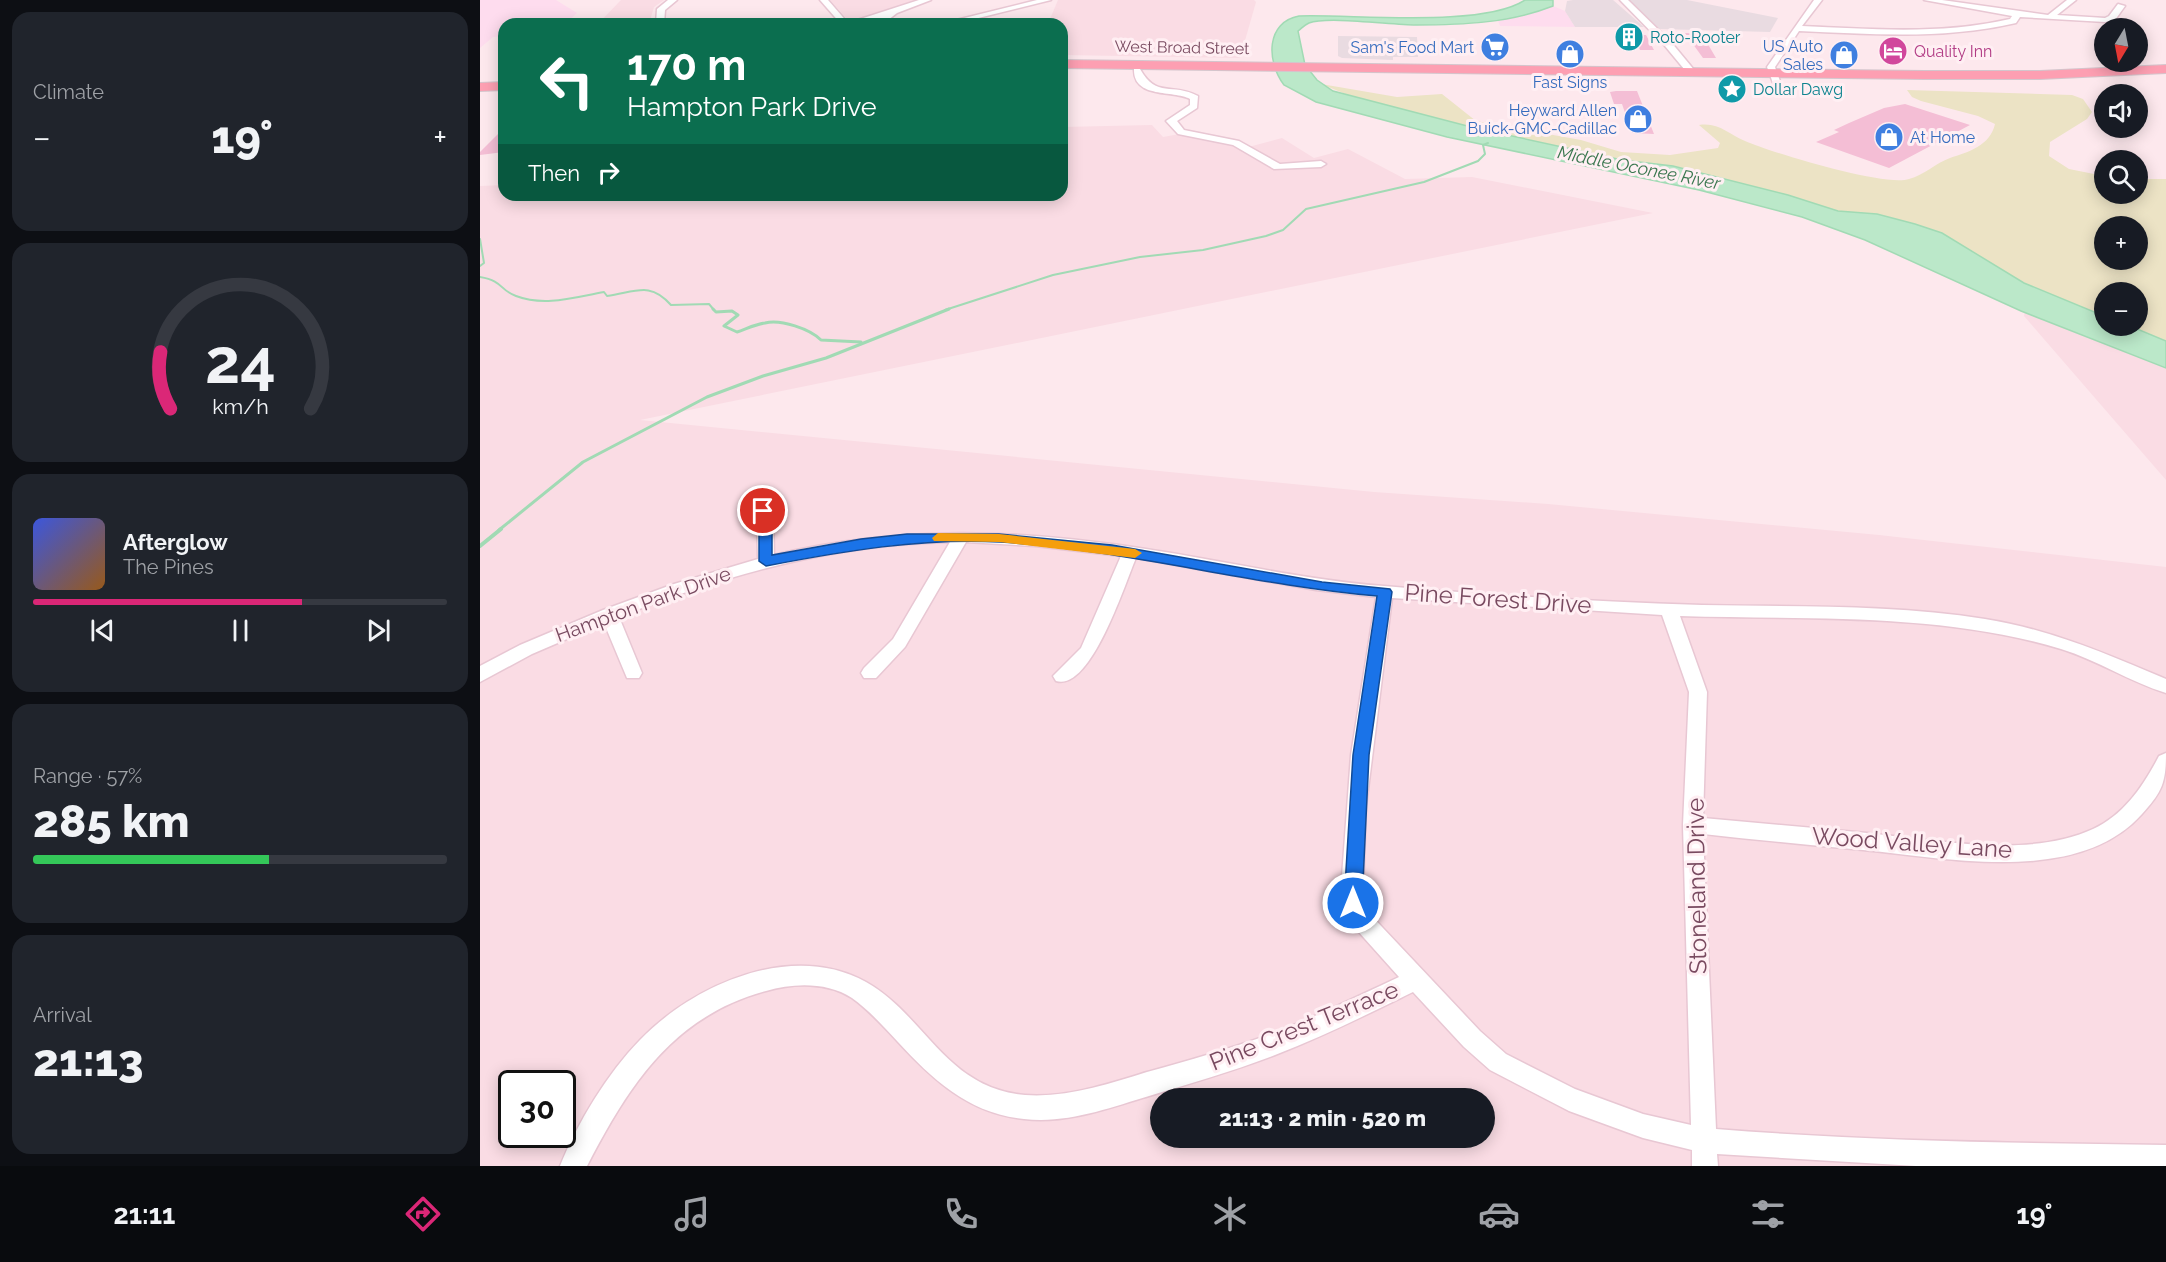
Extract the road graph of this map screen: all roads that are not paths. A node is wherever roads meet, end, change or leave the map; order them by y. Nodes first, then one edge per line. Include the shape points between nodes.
1 (673, 0) edge
2 (824, 0) edge
3 (927, 0) edge
4 (1047, 0) edge
5 (1624, 0) edge
6 (1818, 0) edge
7 (1929, 0) edge
8 (2072, 0) edge
9 (2121, 6) dead end
10 (894, 12) junction
11 (2019, 14) junction
12 (660, 18) edge
13 (840, 18) edge
14 (873, 18) edge
15 (886, 18) edge
16 (970, 18) edge
17 (2049, 18) junction
18 (1796, 28) junction
19 (1068, 67) edge
20 (1068, 67) edge
21 (2166, 69) edge
22 (1258, 70) junction
23 (1137, 71) junction
24 (1346, 71) junction
25 (1774, 72) junction
26 (1692, 73) junction
27 (2166, 77) edge
28 (1963, 83) junction
29 (2094, 85) edge
30 (498, 86) edge
31 (480, 87) edge
32 (1321, 164) dead end
33 (751, 501) dead end
34 (961, 537) junction
35 (1130, 552) junction
36 (766, 561) junction
37 (1385, 592) junction
38 (1669, 610) junction
39 (609, 614) junction
40 (633, 673) dead end
41 (870, 673) dead end
42 (480, 675) edge
43 (1062, 676) dead end
44 (2166, 686) edge
45 (2166, 761) edge
46 (1693, 825) junction
47 (1416, 980) junction
48 (1704, 1140) junction
49 (2166, 1158) edge
50 (573, 1166) edge
51 (1705, 1166) edge

1 - 12 street via 661,9
2 - 13 street
3 - 10 street
4 - 16 street
5 - 26 street
6 - 18 street
7 - 11 street
8 - 17 street
9 - 17 street via 2112,18 2105,20
10 - 14 street
10 - 15 street
11 - 17 street
11 - 18 street via 2013,21 1958,30
18 - 25 street
19 - 22 main road, West Broad Street
20 - 23 main road, West Broad Street
21 - 25 main road via 2040,75
22 - 23 main road, West Broad Street
22 - 24 main road, West Broad Street via 1302,67
22 - 24 main road, West Broad Street via 1287,74
23 - 32 street via 1146,86 1195,98 1194,106 1171,121 1178,131 1236,143 1278,167
24 - 25 main road
24 - 26 main road
25 - 26 main road
25 - 28 main road
27 - 28 main road
28 - 29 main road
30 - 31 main road
33 - 36 street via 765,516
34 - 35 street, Hampton Park Drive
34 - 36 street, Hampton Park Drive via 861,543
34 - 41 street via 899,643
35 - 37 street, Hampton Park Drive via 1322,586
35 - 43 street via 1088,652
36 - 39 street, Hampton Park Drive via 674,588
37 - 38 street, Pine Forest Drive
37 - 47 street, Pine Forest Drive via 1361,755 1352,890 1356,913
38 - 44 street, Pine Forest Drive via 1896,615 1986,625 2066,644
38 - 46 street, Stoneland Drive via 1698,692
39 - 40 street
39 - 42 street, Hampton Park Drive via 521,652
45 - 46 street, Wood Valley Lane via 2141,802 2114,827 2090,838 2030,851 1974,852
46 - 48 street, Stoneland Drive
47 - 48 street, Pine Forest Drive via 1498,1062 1601,1112
47 - 50 street, Pine Crest Terrace via 1326,1023 1221,1063 1074,1106 1046,1108 996,1103 975,1095 955,1083 859,990 816,974 793,975 725,996 672,1027 650,1046 599,1116
48 - 49 street, Pine Forest Drive via 1951,1155
48 - 51 street, Stoneland Drive

